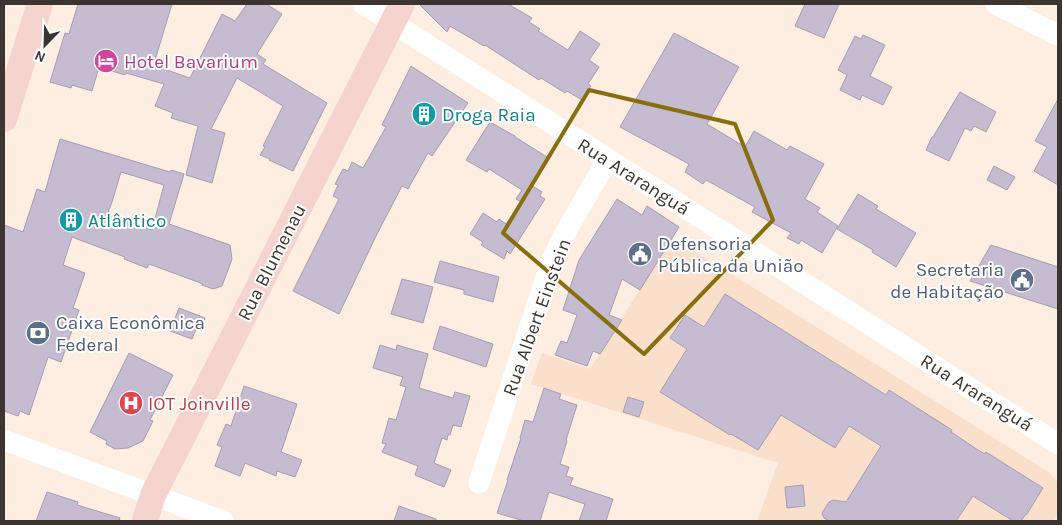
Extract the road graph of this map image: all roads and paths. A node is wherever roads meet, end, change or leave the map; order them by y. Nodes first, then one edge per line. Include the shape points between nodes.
1 (40, 4) edge
2 (363, 4) edge
3 (996, 4) edge
4 (397, 13) edge
5 (1058, 35) edge
6 (4, 119) edge
7 (608, 159) junction
8 (4, 440) edge
9 (1058, 444) edge
10 (479, 483) dead end
11 (153, 495) junction
12 (145, 521) edge
13 (223, 521) edge

1 - 6 main road
2 - 4 street, Rua Araranguá
3 - 5 street
4 - 7 street, Rua Araranguá
4 - 11 main road, Rua Blumenau
7 - 9 street, Rua Araranguá
7 - 10 street, Rua Albert Einstein via 551,262
8 - 11 street
11 - 12 main road, Rua Blumenau
11 - 13 street

